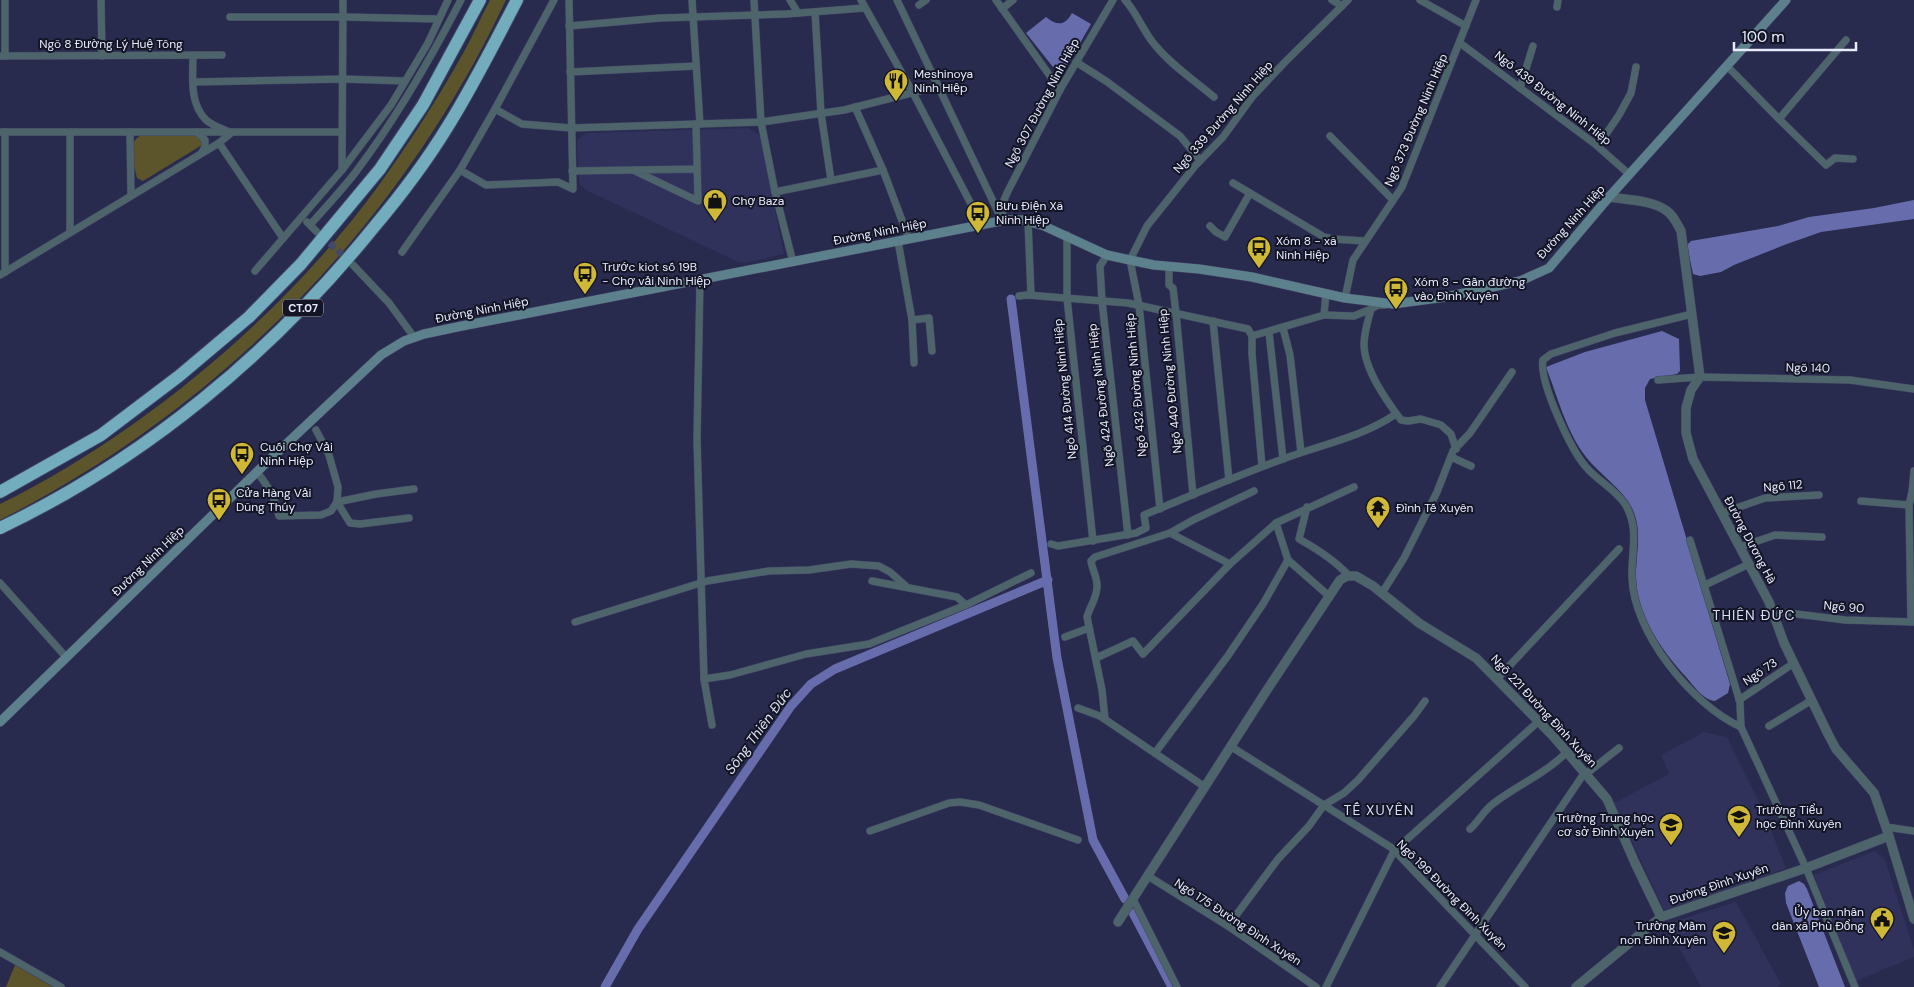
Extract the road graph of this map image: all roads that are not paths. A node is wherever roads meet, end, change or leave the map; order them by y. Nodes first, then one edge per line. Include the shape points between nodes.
1 (4, 0) edge
2 (101, 0) edge
3 (343, 0) edge
4 (448, 0) edge
5 (461, 0) edge
6 (480, 0) edge
7 (517, 0) edge
8 (554, 0) edge
9 (569, 0) edge
10 (692, 0) edge
11 (754, 0) edge
12 (790, 0) edge
13 (861, 0) edge
14 (897, 0) edge
15 (926, 0) edge
16 (996, 0) edge
17 (1013, 0) edge
18 (1113, 0) edge
19 (1125, 0) edge
20 (1332, 0) edge
21 (1348, 0) edge
22 (1420, 0) edge
23 (1476, 0) edge
24 (1784, 1) edge
25 (919, 5) dead end
26 (1342, 6) junction
27 (864, 8) junction
28 (1002, 9) junction
29 (815, 12) junction
30 (798, 13) junction
31 (754, 15) junction
32 (230, 17) dead end
33 (343, 17) junction
34 (692, 17) junction
35 (439, 19) junction
36 (569, 26) junction
37 (1466, 26) junction
38 (1846, 40) dead end
39 (1460, 42) junction
40 (1533, 46) dead end
41 (193, 55) junction
42 (222, 55) dead end
43 (2, 56) edge
44 (102, 56) junction
45 (1076, 62) junction
46 (696, 66) junction
47 (1727, 66) junction
48 (1636, 67) dead end
49 (570, 72) junction
50 (343, 79) junction
51 (405, 81) junction
52 (193, 82) junction
53 (939, 86) junction
54 (1520, 88) junction
55 (1060, 90) junction
56 (913, 93) junction
57 (1214, 97) dead end
58 (855, 107) junction
59 (496, 109) junction
60 (820, 113) junction
61 (1779, 119) junction
62 (760, 122) junction
63 (698, 124) junction
64 (571, 128) junction
65 (2, 132) edge
66 (70, 132) junction
67 (130, 132) junction
68 (196, 132) junction
69 (342, 132) junction
70 (231, 133) junction
71 (1330, 136) dead end
72 (219, 143) junction
73 (1598, 146) junction
74 (200, 154) junction
75 (1853, 159) dead end
76 (1200, 160) junction
77 (697, 169) junction
78 (342, 170) junction
79 (460, 170) junction
80 (633, 170) junction
81 (882, 170) junction
82 (572, 171) junction
83 (1630, 174) junction
84 (831, 180) junction
85 (1233, 182) dead end
86 (775, 192) junction
87 (1250, 193) junction
88 (131, 195) junction
89 (1610, 197) junction
90 (1393, 200) junction
91 (301, 217) junction
92 (1002, 221) junction
93 (1028, 221) junction
94 (310, 225) junction
95 (982, 225) junction
96 (1210, 226) dead end
97 (70, 232) junction
98 (317, 232) tunnel mouth
99 (1067, 235) junction
100 (283, 238) junction
101 (909, 239) junction
102 (898, 241) junction
103 (1365, 241) junction
104 (402, 252) dead end
105 (1107, 255) junction
106 (1130, 260) junction
107 (793, 262) junction
108 (353, 265) tunnel mouth
109 (1169, 266) junction
110 (255, 271) dead end
111 (3, 274) edge
112 (700, 280) junction
113 (1326, 294) junction
114 (1031, 295) junction
115 (1019, 296) dead end
116 (1067, 298) junction
117 (1345, 298) junction
118 (1102, 301) junction
119 (1393, 304) junction
120 (1140, 305) junction
121 (1371, 309) junction
122 (1176, 313) junction
123 (1692, 314) junction
124 (1324, 315) junction
125 (912, 320) junction
126 (1213, 321) junction
127 (1283, 328) junction
128 (1269, 332) junction
129 (1252, 336) junction
130 (414, 337) junction
131 (932, 351) dead end
132 (914, 363) dead end
133 (1512, 372) dead end
134 (1700, 377) junction
135 (1658, 380) dead end
136 (1914, 389) edge
137 (1399, 417) junction
138 (316, 430) dead end
139 (1456, 449) junction
140 (1301, 452) junction
141 (1451, 457) junction
142 (1283, 459) junction
143 (1262, 466) junction
144 (1471, 466) dead end
145 (256, 472) junction
146 (1914, 472) edge
147 (1229, 480) junction
148 (1354, 487) dead end
149 (414, 489) dead end
150 (1254, 491) dead end
151 (0, 492) edge
152 (1193, 495) junction
153 (1819, 495) dead end
154 (1861, 501) dead end
155 (337, 502) junction
156 (1909, 505) junction
157 (1307, 507) junction
158 (1160, 509) junction
159 (1722, 513) junction
160 (410, 518) dead end
161 (1276, 523) junction
162 (0, 528) edge
163 (1170, 533) junction
164 (1128, 535) junction
165 (1822, 537) dead end
166 (1690, 540) dead end
167 (1093, 541) junction
168 (1051, 544) dead end
169 (1740, 547) junction
170 (1620, 550) dead end
171 (1288, 560) junction
172 (1230, 564) junction
173 (1749, 564) junction
174 (1031, 573) dead end
175 (1349, 576) junction
176 (872, 581) dead end
177 (0, 582) edge
178 (702, 582) junction
179 (1704, 585) junction
180 (907, 587) junction
181 (1382, 593) junction
182 (1329, 596) junction
183 (966, 605) junction
184 (1772, 610) junction
185 (576, 622) dead end
186 (1912, 622) edge
187 (1089, 628) junction
188 (1065, 637) dead end
189 (66, 656) junction
190 (1096, 658) junction
191 (1794, 663) junction
192 (704, 679) junction
193 (1497, 679) junction
194 (1425, 700) dead end
195 (1739, 700) junction
196 (1812, 700) junction
197 (1078, 708) dead end
198 (1105, 719) junction
199 (1539, 721) junction
200 (0, 722) edge
201 (712, 725) dead end
202 (1769, 726) dead end
203 (1741, 727) junction
204 (1230, 746) junction
205 (1619, 748) dead end
206 (1567, 752) junction
207 (1155, 753) junction
208 (1585, 773) junction
209 (1205, 787) junction
210 (1324, 805) junction
211 (1886, 827) junction
212 (1470, 829) dead end
213 (1914, 831) edge
214 (870, 832) dead end
215 (1889, 836) junction
216 (1078, 840) dead end
217 (1394, 851) junction
218 (1806, 868) junction
219 (1148, 876) junction
220 (1133, 900) junction
221 (1662, 917) junction
222 (1914, 919) edge
223 (1118, 922) dead end
224 (1228, 926) junction
225 (1476, 935) junction
226 (0, 952) edge
227 (61, 987) edge
228 (1177, 987) edge
229 (1316, 987) edge
230 (1326, 987) edge
231 (1440, 987) edge
232 (1525, 987) edge
233 (1576, 987) edge
234 (1854, 987) edge

1 - 43 street
2 - 44 street
3 - 33 street
4 - 35 street
5 - 94 street via 438,46 390,124 354,174
6 - 151 highway, CT.07 via 418,113 380,168 301,264 248,317 171,382 101,435
7 - 162 highway, CT.07 via 448,127 403,192 321,290 269,343 118,463
8 - 59 street
9 - 36 street
10 - 34 street
11 - 31 street
12 - 30 street
13 - 27 street
14 - 53 street
15 - 25 street
16 - 28 street
17 - 28 street
18 - 45 street, Ngõ 307 Đường Ninh Hiệp
19 - 57 street via 1156,47
20 - 26 street
21 - 26 street, Ngõ 339 Đường Ninh Hiệp
22 - 37 street
23 - 37 street, Ngõ 373 Đường Ninh Hiệp
24 - 47 main road, Đường Ninh Hiệp
26 - 76 street, Ngõ 339 Đường Ninh Hiệp via 1259,89 1223,137
27 - 29 street
27 - 56 street
28 - 55 street
29 - 30 street
29 - 60 street
30 - 31 street
31 - 34 street
31 - 62 street
32 - 33 street
33 - 35 street
33 - 50 street
34 - 36 street
34 - 46 street
35 - 51 street
36 - 49 street
37 - 39 street, Ngõ 373 Đường Ninh Hiệp
38 - 61 street
39 - 54 street, Ngõ 439 Đường Ninh Hiệp
39 - 90 street, Ngõ 373 Đường Ninh Hiệp via 1416,154
40 - 54 street
41 - 42 street, Ngõ 8 Đường Lý Huệ Tông
41 - 44 street, Ngõ 8 Đường Lý Huệ Tông
41 - 52 street
43 - 44 street, Ngõ 8 Đường Lý Huệ Tông
45 - 55 street, Ngõ 307 Đường Ninh Hiệp
45 - 76 street via 1180,136
46 - 49 street
46 - 63 street
47 - 61 street
47 - 83 main road, Đường Ninh Hiệp
48 - 73 street via 1631,93
49 - 64 street
50 - 51 street
50 - 52 street
50 - 69 street
51 - 78 street
52 - 70 street via 193,97 206,119
53 - 56 street
53 - 92 street
54 - 73 street, Ngõ 439 Đường Ninh Hiệp
55 - 92 street, Ngõ 307 Đường Ninh Hiệp via 1004,200
56 - 58 street
56 - 95 street
58 - 60 street
58 - 81 street
59 - 64 street via 522,124
59 - 79 street
60 - 62 street
60 - 84 street
61 - 75 street via 1826,165 1835,158
62 - 63 street
62 - 86 street
63 - 64 street
63 - 77 street
64 - 82 street
65 - 66 street
65 - 111 street
66 - 67 street
66 - 97 street
67 - 68 street
67 - 88 street
68 - 70 street
68 - 74 street via 205,143
69 - 70 street
69 - 78 street
70 - 72 street
71 - 90 street
72 - 74 street
72 - 100 street
73 - 83 street, Ngõ 439 Đường Ninh Hiệp
74 - 88 street
76 - 106 street, Ngõ 339 Đường Ninh Hiệp via 1147,226
77 - 80 street
77 - 80 street via 698,202
78 - 91 street
79 - 82 street via 486,185 558,182 573,189
79 - 104 street
80 - 82 street
81 - 84 street
81 - 101 street
83 - 89 main road, Đường Ninh Hiệp
84 - 86 street
85 - 87 street
86 - 107 street
87 - 96 street via 1225,237
87 - 103 street via 1324,237
88 - 97 street
89 - 119 main road, Đường Ninh Hiệp via 1549,268 1520,281 1446,297
89 - 123 street via 1654,205 1675,219 1681,231
90 - 103 street, Ngõ 373 Đường Ninh Hiệp
91 - 94 street
91 - 100 street
92 - 93 main road, Đường Ninh Hiệp
92 - 95 main road, Đường Ninh Hiệp
93 - 99 main road, Đường Ninh Hiệp
93 - 114 street
94 - 98 street
95 - 101 main road, Đường Ninh Hiệp
97 - 111 street
99 - 105 main road, Đường Ninh Hiệp
99 - 116 street, Ngõ 414 Đường Ninh Hiệp
100 - 110 street
101 - 102 main road, Đường Ninh Hiệp
102 - 107 main road, Đường Ninh Hiệp
102 - 125 street
103 - 117 street, Ngõ 373 Đường Ninh Hiệp via 1353,260
105 - 106 main road, Đường Ninh Hiệp
105 - 118 street, Ngõ 424 Đường Ninh Hiệp via 1100,266
106 - 109 main road, Đường Ninh Hiệp
106 - 120 street, Ngõ 432 Đường Ninh Hiệp
107 - 112 main road, Đường Ninh Hiệp
108 - 130 street via 389,303
109 - 113 main road, Đường Ninh Hiệp via 1252,277
109 - 122 street, Ngõ 440 Đường Ninh Hiệp via 1169,285 1173,288
112 - 130 main road, Đường Ninh Hiệp
112 - 178 street via 697,439
113 - 117 main road, Đường Ninh Hiệp
113 - 124 street
114 - 115 street
114 - 116 street
116 - 118 street
116 - 167 street, Ngõ 414 Đường Ninh Hiệp
117 - 119 main road, Đường Ninh Hiệp
118 - 120 street
118 - 164 street, Ngõ 424 Đường Ninh Hiệp
119 - 121 street
120 - 122 street
120 - 158 street, Ngõ 432 Đường Ninh Hiệp
121 - 124 street via 1354,316
121 - 137 street via 1364,342 1367,362
122 - 126 street
122 - 152 street, Ngõ 440 Đường Ninh Hiệp
123 - 134 street
123 - 203 street via 1615,333 1550,354 1542,365 1568,439 1586,467 1618,495 1631,517 1635,549 1633,592 1644,626 1665,660 1708,706
124 - 127 street
125 - 131 street via 929,318
125 - 132 street
126 - 129 street via 1248,329
126 - 147 street
127 - 128 street
127 - 140 street via 1290,355
128 - 129 street
128 - 142 street
129 - 143 street
130 - 145 main road, Đường Ninh Hiệp via 381,355
133 - 139 street
134 - 135 street, Ngõ 140
134 - 136 street, Ngõ 140 via 1850,380
134 - 159 street, Đường Dương Hà via 1691,390 1686,408 1686,432 1693,459
137 - 139 street via 1441,424 1451,434
137 - 140 street via 1352,438
138 - 155 street via 329,455 338,487
139 - 141 street
140 - 142 street
141 - 144 street
141 - 181 street via 1404,558
142 - 143 street
143 - 147 street
145 - 155 street via 269,487 279,516 321,515 331,511
145 - 189 main road, Đường Ninh Hiệp
146 - 156 street
147 - 152 street
148 - 157 street
149 - 155 street
150 - 163 street
152 - 158 street
153 - 159 street, Ngõ 112 via 1765,498
154 - 156 street
155 - 160 street via 350,522 360,524
156 - 186 street
157 - 161 street
157 - 175 street via 1299,539
158 - 164 street via 1144,515 1146,528
159 - 169 street, Đường Dương Hà
161 - 171 street
161 - 172 street
163 - 172 street
163 - 187 street via 1091,561 1097,585 1087,617
164 - 167 street
165 - 169 street via 1775,535
166 - 179 street
167 - 168 street
169 - 173 street, Đường Dương Hà
170 - 193 street
171 - 182 street
171 - 207 street via 1263,604
172 - 190 street via 1143,654 1133,641
173 - 179 street
173 - 184 street, Đường Dương Hà
174 - 183 street
175 - 181 street, Ngõ 221 Đường Đình Xuyên via 1356,576
175 - 182 street via 1340,580
176 - 180 street
177 - 189 street
178 - 180 street via 769,571 851,564 879,566
178 - 185 street
178 - 192 street
179 - 195 street
180 - 183 street via 957,597
181 - 193 street, Ngõ 221 Đường Đình Xuyên via 1419,623 1476,658
182 - 204 street
183 - 192 street via 869,644 806,654
184 - 186 street, Ngõ 90 via 1845,620
184 - 191 street, Đường Dương Hà
187 - 188 street
187 - 190 street
189 - 200 main road, Đường Ninh Hiệp
190 - 198 street
191 - 195 street, Ngõ 73
191 - 196 street, Đường Dương Hà
192 - 201 street
193 - 199 street, Ngõ 221 Đường Đình Xuyên
194 - 210 street via 1358,780
195 - 203 street
196 - 202 street
196 - 211 street, Đường Dương Hà via 1836,749 1874,793
197 - 198 street
198 - 207 street
199 - 206 street, Ngõ 221 Đường Đình Xuyên
199 - 217 street
203 - 218 street
204 - 209 street
204 - 210 street, Ngõ 199 Đường Đình Xuyên
205 - 208 street
206 - 208 street, Ngõ 221 Đường Đình Xuyên
206 - 212 street via 1533,779 1492,804
207 - 209 street
208 - 221 street, Ngõ 221 Đường Đình Xuyên via 1607,799
208 - 225 street
209 - 219 street
210 - 217 street, Ngõ 199 Đường Đình Xuyên
210 - 224 street
211 - 213 street
211 - 215 street, Đường Dương Hà
214 - 216 street via 949,803 960,802 979,805
215 - 218 street, Đường Đình Xuyên
215 - 222 street, Đường Dương Hà
217 - 225 street, Ngõ 199 Đường Đình Xuyên
217 - 230 street
218 - 221 street, Đường Đình Xuyên
218 - 234 street
219 - 220 street
219 - 224 street, Ngõ 175 Đường Đình Xuyên
220 - 223 street
220 - 228 street
221 - 233 street, Đường Đình Xuyên
224 - 229 street, Ngõ 175 Đường Đình Xuyên
225 - 231 street
225 - 232 street, Ngõ 199 Đường Đình Xuyên
226 - 227 street

